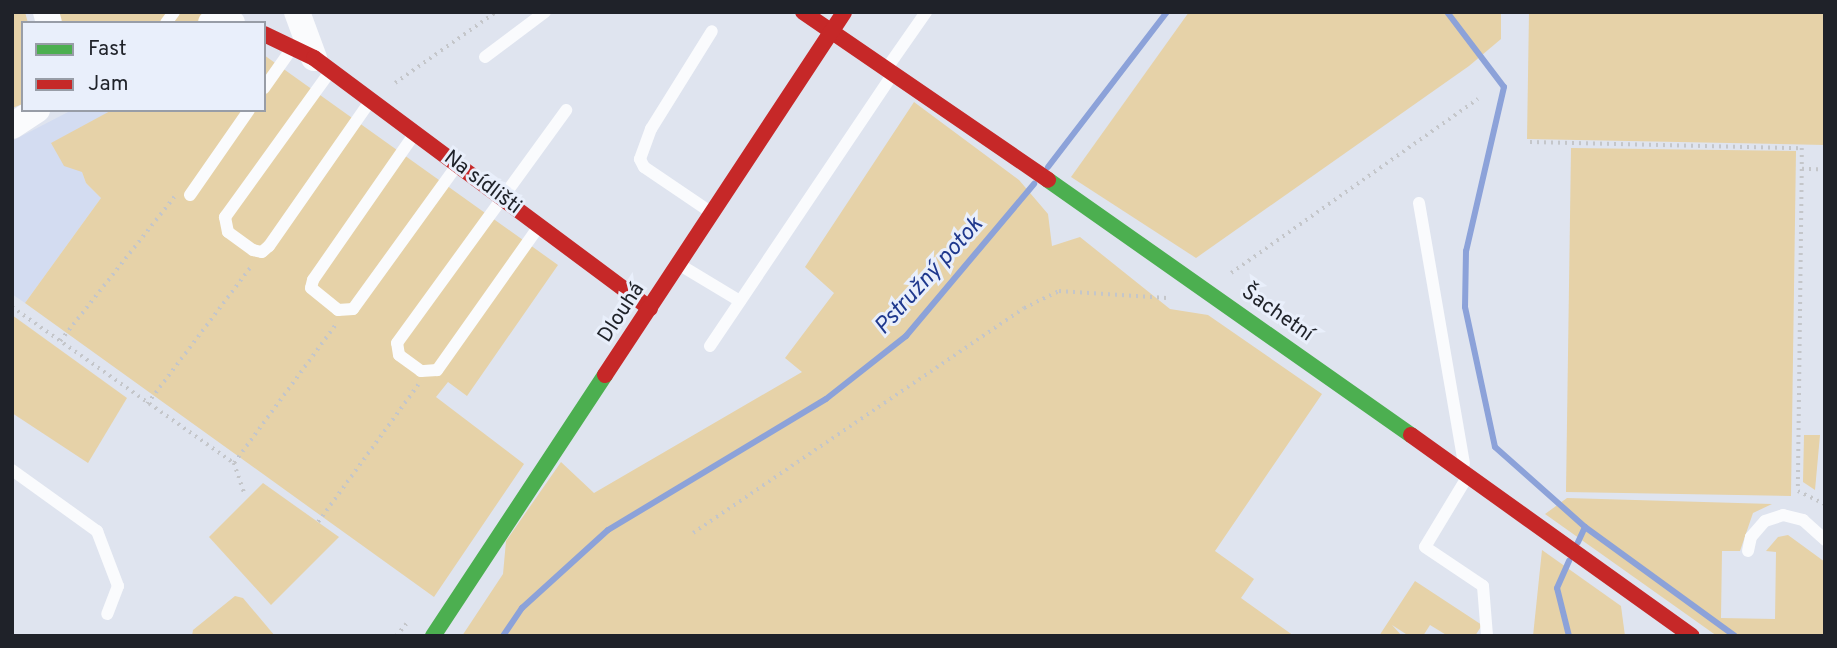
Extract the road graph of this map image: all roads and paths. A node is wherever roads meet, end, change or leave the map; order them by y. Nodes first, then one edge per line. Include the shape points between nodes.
1 (297, 12) edge
2 (496, 12) edge
3 (545, 12) edge
4 (803, 12) edge
5 (845, 12) edge
6 (926, 12) edge
7 (712, 32) dead end
8 (832, 33) junction
9 (266, 35) edge
10 (485, 57) dead end
11 (313, 58) junction
12 (890, 71) junction
13 (266, 87) edge
14 (1478, 99) dead end
15 (371, 101) junction
16 (566, 110) dead end
17 (34, 112) edge
18 (248, 112) edge
19 (12, 126) edge
20 (415, 133) junction
21 (1530, 142) dead end
22 (458, 165) junction
23 (1802, 169) junction
24 (1825, 170) edge
25 (190, 195) joint
26 (500, 197) junction
27 (1419, 203) dead end
28 (713, 213) junction
29 (539, 226) junction
30 (262, 252) junction
31 (679, 264) junction
32 (1208, 290) junction
33 (740, 301) junction
34 (12, 307) edge
35 (650, 307) junction
36 (345, 312) junction
37 (60, 341) junction
38 (710, 346) dead end
39 (428, 373) junction
40 (147, 404) junction
41 (234, 463) junction
42 (12, 470) edge
43 (1467, 475) junction
44 (245, 495) dead end
45 (1825, 504) edge
46 (318, 522) dead end
47 (693, 533) dead end
48 (1825, 540) edge
49 (1748, 551) dead end
50 (107, 614) dead end
51 (433, 636) edge
52 (1487, 636) edge
53 (1692, 636) edge

1 - 11 street
2 - 15 path
3 - 10 lane
4 - 8 street, Šachetní
5 - 8 street, Dlouhá
6 - 12 lane
7 - 28 lane via 651,129 640,159 644,167
8 - 12 street, Šachetní
8 - 28 street, Dlouhá
9 - 11 street, Na sídlišti
11 - 13 lane
11 - 15 street, Na sídlišti
11 - 30 lane via 225,217 228,232
12 - 32 street, Šachetní
12 - 33 lane
14 - 32 path
15 - 20 street, Na sídlišti
15 - 30 lane
16 - 26 lane
17 - 19 street
18 - 25 lane
20 - 22 street, Na sídlišti
20 - 36 lane via 313,281 316,293
21 - 23 path via 1801,148
22 - 26 street, Na sídlišti
22 - 36 lane via 353,309
23 - 24 path
23 - 45 path via 1798,491
25 - 37 path via 181,188
26 - 29 street, Na sídlišti
26 - 39 lane via 397,343 399,355
27 - 43 lane
28 - 31 street, Dlouhá
29 - 35 street, Na sídlišti
29 - 39 lane via 437,369
30 - 40 path
31 - 33 lane
31 - 35 street, Dlouhá
32 - 43 street, Šachetní
32 - 47 path via 1177,299 1059,291 1024,308
33 - 38 lane
34 - 37 path
35 - 51 street, Dlouhá
36 - 41 path
37 - 40 path
39 - 46 path
40 - 41 path
41 - 44 path
42 - 50 lane via 97,531 118,586
43 - 52 lane via 1425,547 1483,586
43 - 53 street, Šachetní
48 - 49 lane via 1803,520 1783,515 1765,521 1751,537

